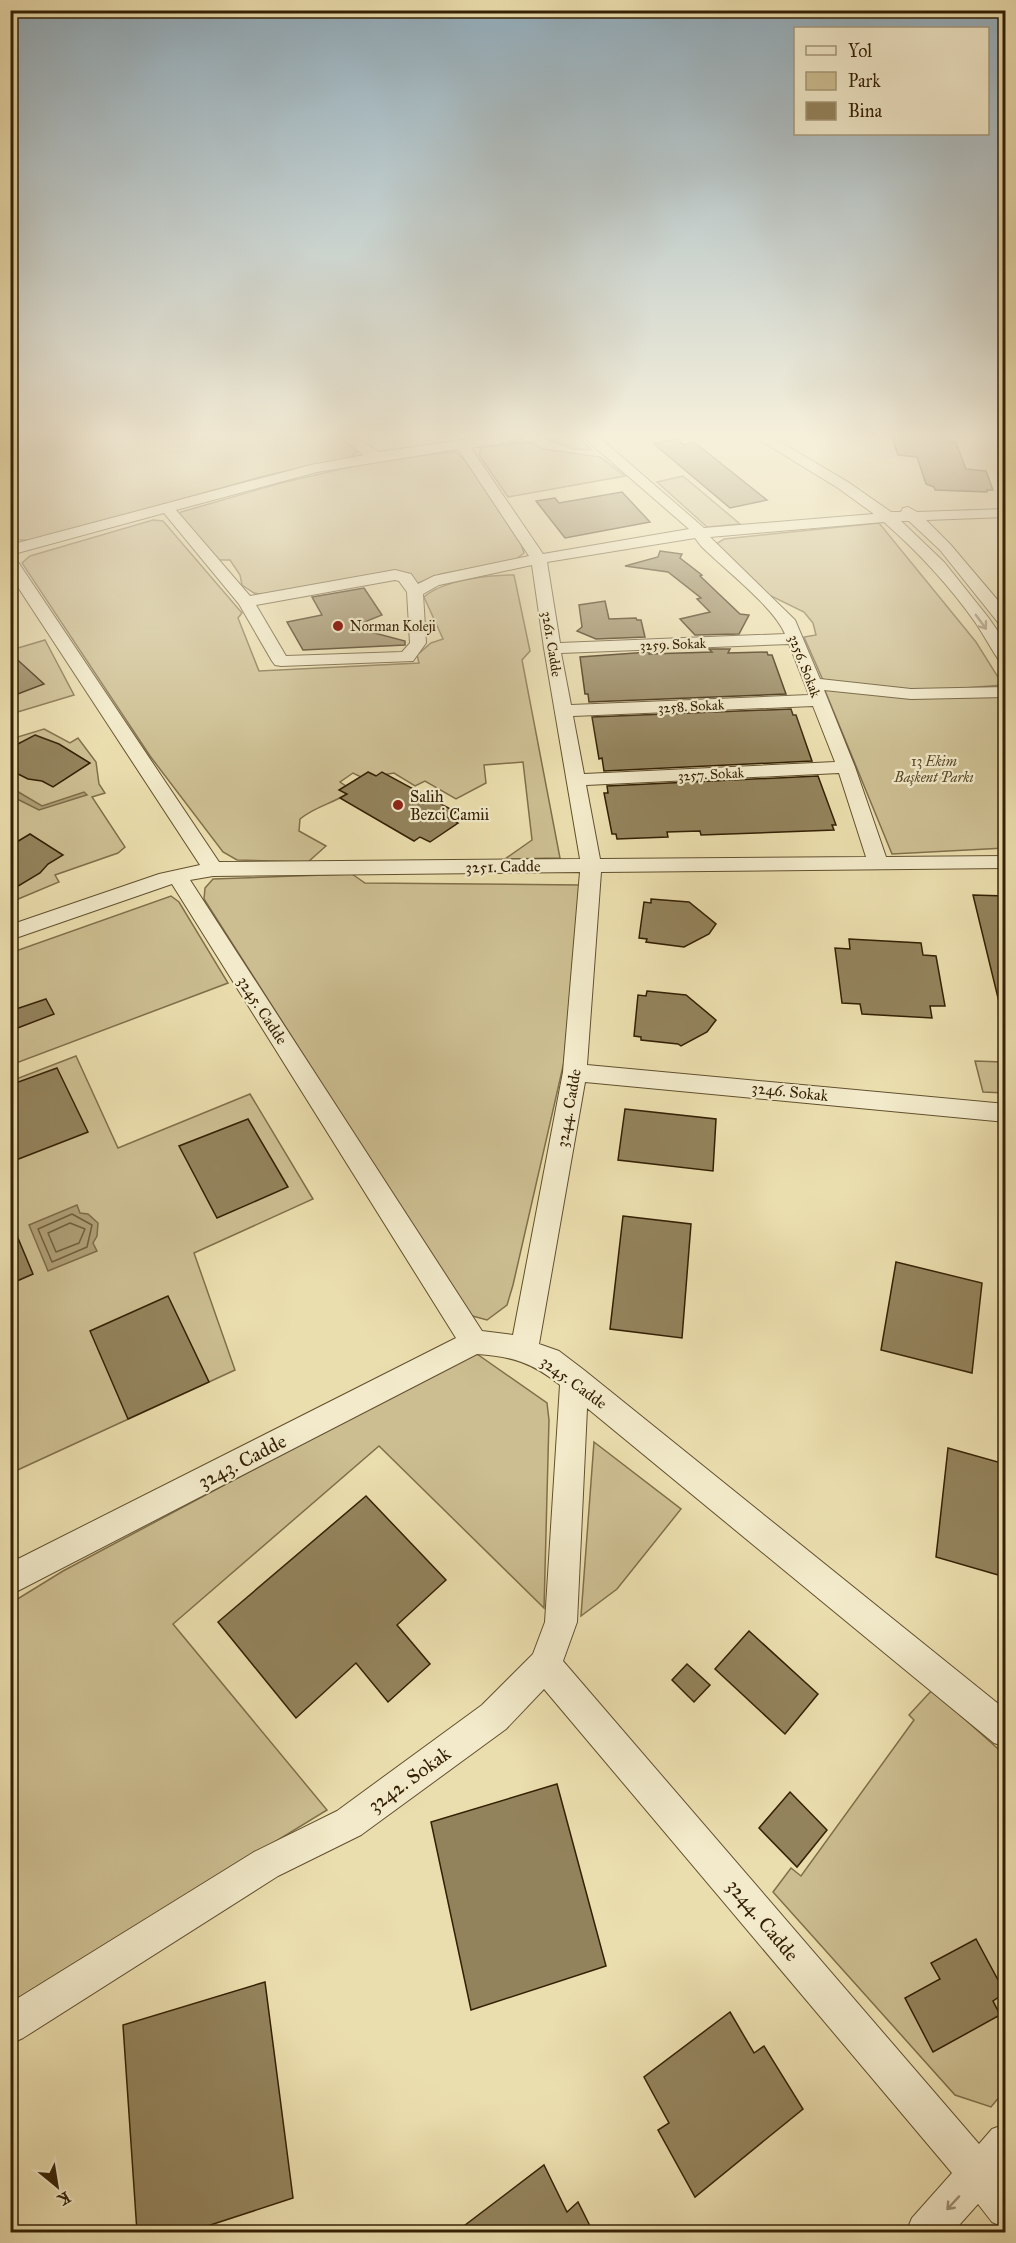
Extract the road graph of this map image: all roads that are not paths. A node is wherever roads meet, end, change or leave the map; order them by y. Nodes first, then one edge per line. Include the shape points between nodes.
1 (40, 542) edge
2 (195, 542) edge
3 (527, 542) edge
4 (642, 542) edge
5 (705, 542) edge
6 (914, 542) edge
7 (941, 542) edge
8 (10, 550) edge
9 (539, 559) junction
10 (11, 563) edge
11 (415, 592) junction
12 (246, 602) junction
13 (1005, 621) edge
14 (795, 639) junction
15 (552, 648) junction
16 (1005, 658) edge
17 (816, 692) junction
18 (1005, 692) edge
19 (562, 711) junction
20 (846, 767) junction
21 (577, 780) junction
22 (1005, 862) edge
23 (878, 863) junction
24 (591, 865) junction
25 (213, 869) junction
26 (177, 876) junction
27 (10, 933) edge
28 (575, 1072) junction
29 (1005, 1113) edge
30 (474, 1341) junction
31 (524, 1349) junction
32 (574, 1379) junction
33 (10, 1580) edge
34 (545, 1665) junction
35 (1005, 1731) edge
36 (10, 2025) edge
37 (1005, 2144) edge
38 (980, 2175) junction
39 (1005, 2208) edge
40 (926, 2232) edge

1 - 8 street
2 - 12 street
3 - 9 street, 3261. Cadde
4 - 9 street
5 - 14 street, 3256. Sokak via 779,613
6 -> 16 street via 950,582
7 - 13 street
9 - 11 street via 434,581
9 - 15 street, 3261. Cadde
10 - 25 street
11 - 12 street via 405,577 395,575
11 - 12 street via 418,643 407,657 281,661
14 - 15 street, 3259. Sokak
14 - 17 street, 3256. Sokak
15 - 19 street, 3261. Cadde
17 - 18 street, 3258. Sokak
17 - 19 street, 3258. Sokak
17 - 20 street, 3256. Sokak
19 - 21 street, 3261. Cadde
20 - 21 street, 3257. Sokak
20 - 23 street, 3256. Sokak
21 - 24 street, 3261. Cadde
22 - 23 street, 3251. Cadde
23 - 24 street, 3251. Cadde
24 - 25 street, 3251. Cadde
24 - 28 street, 3244. Cadde
25 - 26 street, 3251. Cadde
26 - 27 street, 3251. Cadde
26 - 30 street, 3245. Cadde
28 - 29 street, 3246. Sokak
28 - 31 street, 3244. Cadde
30 - 31 street, 3245. Cadde
30 - 33 street, 3243. Cadde
31 - 32 street, 3245. Cadde via 549,1360
32 - 34 street, 3242. Sokak via 561,1622
32 - 35 street, 3245. Cadde
34 - 36 street, 3242. Sokak via 494,1717 349,1823 266,1864
34 - 38 street, 3244. Cadde
37 - 38 street
38 - 39 street, 3244. Cadde
38 -> 40 street

